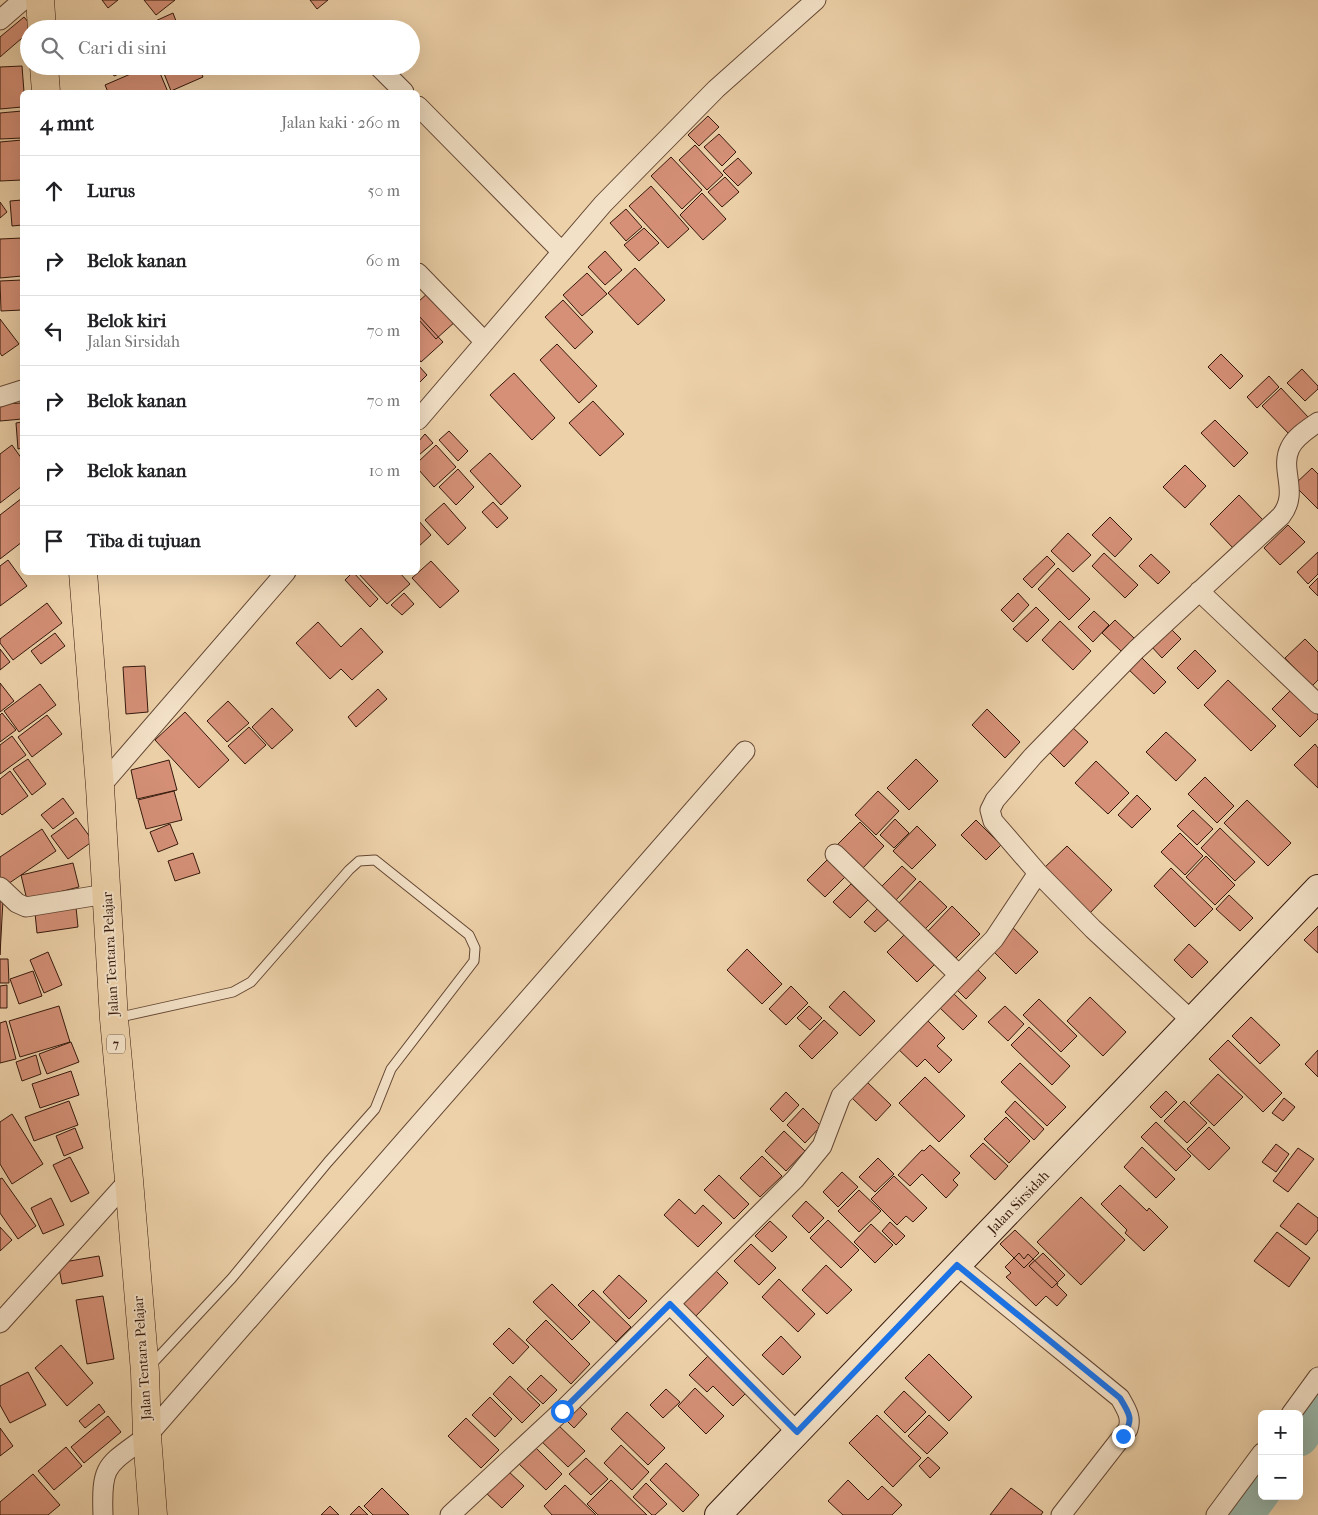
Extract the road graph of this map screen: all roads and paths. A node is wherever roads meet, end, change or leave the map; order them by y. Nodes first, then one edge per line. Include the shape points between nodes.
1 (23, 0) edge
2 (40, 0) edge
3 (816, 0) edge
4 (0, 20) edge
5 (41, 20) edge
6 (45, 75) edge
7 (387, 75) edge
8 (46, 90) edge
9 (402, 90) edge
10 (420, 108) edge
11 (562, 252) junction
12 (420, 275) edge
13 (485, 342) junction
14 (20, 391) edge
15 (0, 397) edge
16 (420, 418) edge
17 (1318, 422) edge
18 (83, 575) edge
19 (283, 575) edge
20 (1200, 591) junction
21 (1318, 704) edge
22 (745, 751) dead end
23 (100, 787) junction
24 (835, 854) dead end
25 (1038, 873) junction
26 (0, 887) edge
27 (1318, 888) edge
28 (106, 894) junction
29 (959, 974) junction
30 (114, 1019) junction
31 (1192, 1021) junction
32 (129, 1180) junction
33 (957, 1265) junction
34 (670, 1304) junction
35 (4, 1312) edge
36 (145, 1372) junction
37 (1318, 1377) edge
38 (1294, 1410) edge
39 (797, 1432) junction
40 (147, 1436) junction
41 (1261, 1455) edge
42 (102, 1515) edge
43 (153, 1515) edge
44 (450, 1515) edge
45 (718, 1515) edge
46 (1061, 1515) edge
47 (1216, 1515) edge

1 - 4 street
2 - 5 highway
3 - 11 street via 716,89 603,204
6 - 8 highway
7 - 9 street
10 - 11 street
11 - 13 street
12 - 13 street
13 - 16 street
14 - 15 street
17 - 20 street via 1295,440 1290,449 1287,465 1290,496 1285,511
18 - 23 highway, Jalan Tentara Pelajar / 7
19 - 23 street
20 - 21 street
20 - 25 street via 1136,650 995,800 990,810 993,821
22 - 40 street
23 - 28 highway, Jalan Tentara Pelajar / 7
24 - 29 street
25 - 29 street via 994,939
25 - 31 street
26 - 28 street via 17,904 26,907
27 - 31 street, Jalan Sirsidah
28 - 30 highway, Jalan Tentara Pelajar / 7
29 - 34 street via 841,1096 822,1146 795,1180
30 - 32 highway, Jalan Tentara Pelajar / 7
30 - 36 lane via 233,992 251,982 359,861 375,860 468,935 475,948 474,960 391,1069 375,1109 232,1278
31 - 33 street, Jalan Sirsidah
32 - 35 street
32 - 36 highway, Jalan Tentara Pelajar / 7
33 - 39 street, Jalan Sirsidah
33 - 46 street via 1120,1398 1128,1413 1128,1429
34 - 39 street
34 - 44 street
36 - 40 highway, Jalan Tentara Pelajar / 7
37 - 38 street
39 - 45 street, Jalan Sirsidah
40 - 42 street via 110,1463 102,1486
40 - 43 highway, Jalan Tentara Pelajar / 7
41 - 47 street

